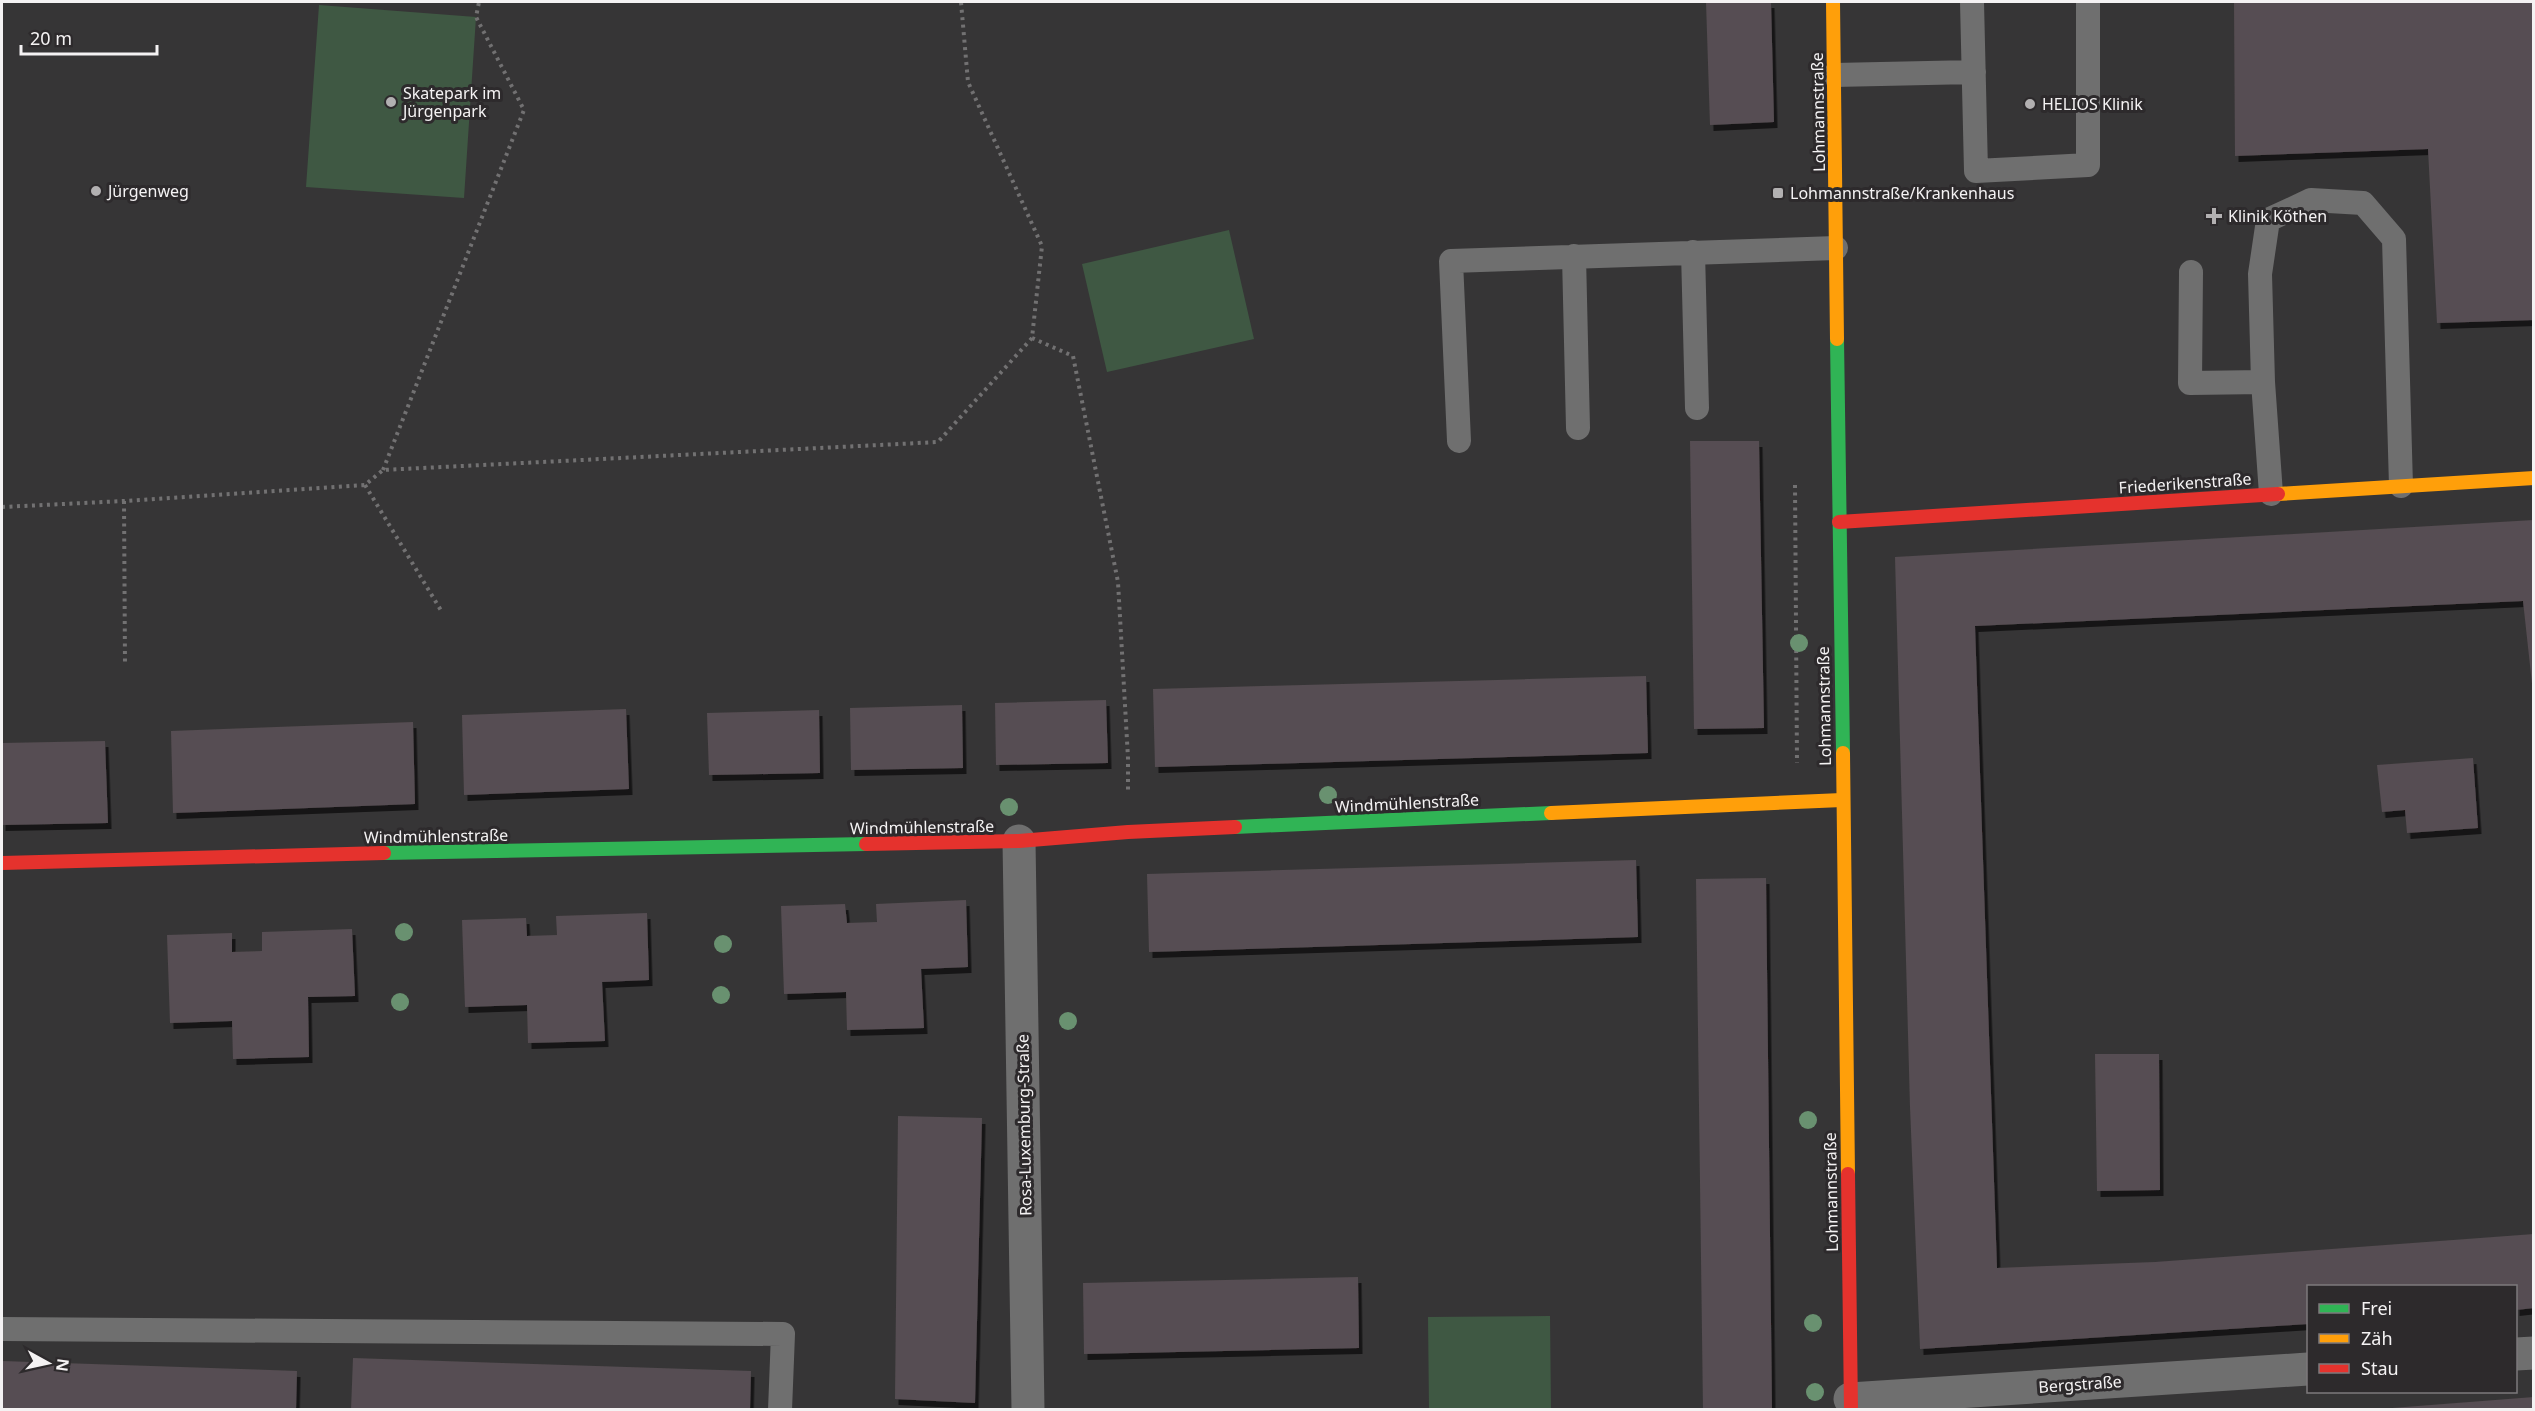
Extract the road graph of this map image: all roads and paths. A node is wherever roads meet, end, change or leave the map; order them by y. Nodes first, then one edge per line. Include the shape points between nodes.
1 (479, 2) edge
2 (961, 2) edge
3 (1833, 2) edge
4 (1972, 2) edge
5 (2088, 2) edge
6 (1974, 72) junction
7 (1834, 75) junction
8 (1836, 248) junction
9 (1693, 252) junction
10 (1574, 256) junction
11 (2191, 272) dead end
12 (1032, 338) junction
13 (2263, 382) junction
14 (1697, 408) dead end
15 (1578, 428) dead end
16 (1459, 441) dead end
17 (383, 470) junction
18 (2534, 478) edge
19 (365, 485) junction
20 (2401, 486) junction
21 (2271, 494) junction
22 (124, 501) junction
23 (2, 507) edge
24 (1839, 522) junction
25 (442, 612) dead end
26 (125, 665) dead end
27 (1842, 800) junction
28 (1128, 832) junction
29 (1019, 841) junction
30 (2, 863) edge
31 (2, 1329) edge
32 (2534, 1353) edge
33 (2517, 1354) edge
34 (2307, 1369) edge
35 (1850, 1404) edge
36 (780, 1410) edge
37 (1028, 1410) edge

1 - 17 path via 476,16 524,110
2 - 12 path via 968,82 1042,246
3 - 7 street, Lohmannstraße
4 - 6 lane
5 - 6 lane via 2088,165 1976,171
6 - 7 lane
7 - 8 street, Lohmannstraße
8 - 9 lane
8 - 24 street, Lohmannstraße
9 - 10 lane
9 - 14 lane
10 - 15 lane
10 - 16 lane via 1451,261
11 - 13 lane via 2190,383
12 - 17 path via 938,442
12 - 28 path via 1073,357 1118,582
13 - 20 lane via 2260,274 2268,220 2311,200 2363,203 2394,239
13 - 21 lane
17 - 19 path
18 - 20 street, Friederikenstraße
19 - 22 path
19 - 25 path
20 - 21 street, Friederikenstraße
21 - 24 street, Friederikenstraße
22 - 23 path
22 - 26 path
24 - 27 street, Lohmannstraße
27 - 28 street, Windmühlenstraße
27 - 35 street, Lohmannstraße
28 - 29 street, Windmühlenstraße
29 - 30 street, Windmühlenstraße
29 - 37 street, Rosa-Luxemburg-Straße
31 - 36 lane via 783,1334
32 - 33 street
34 - 35 street, Bergstraße

